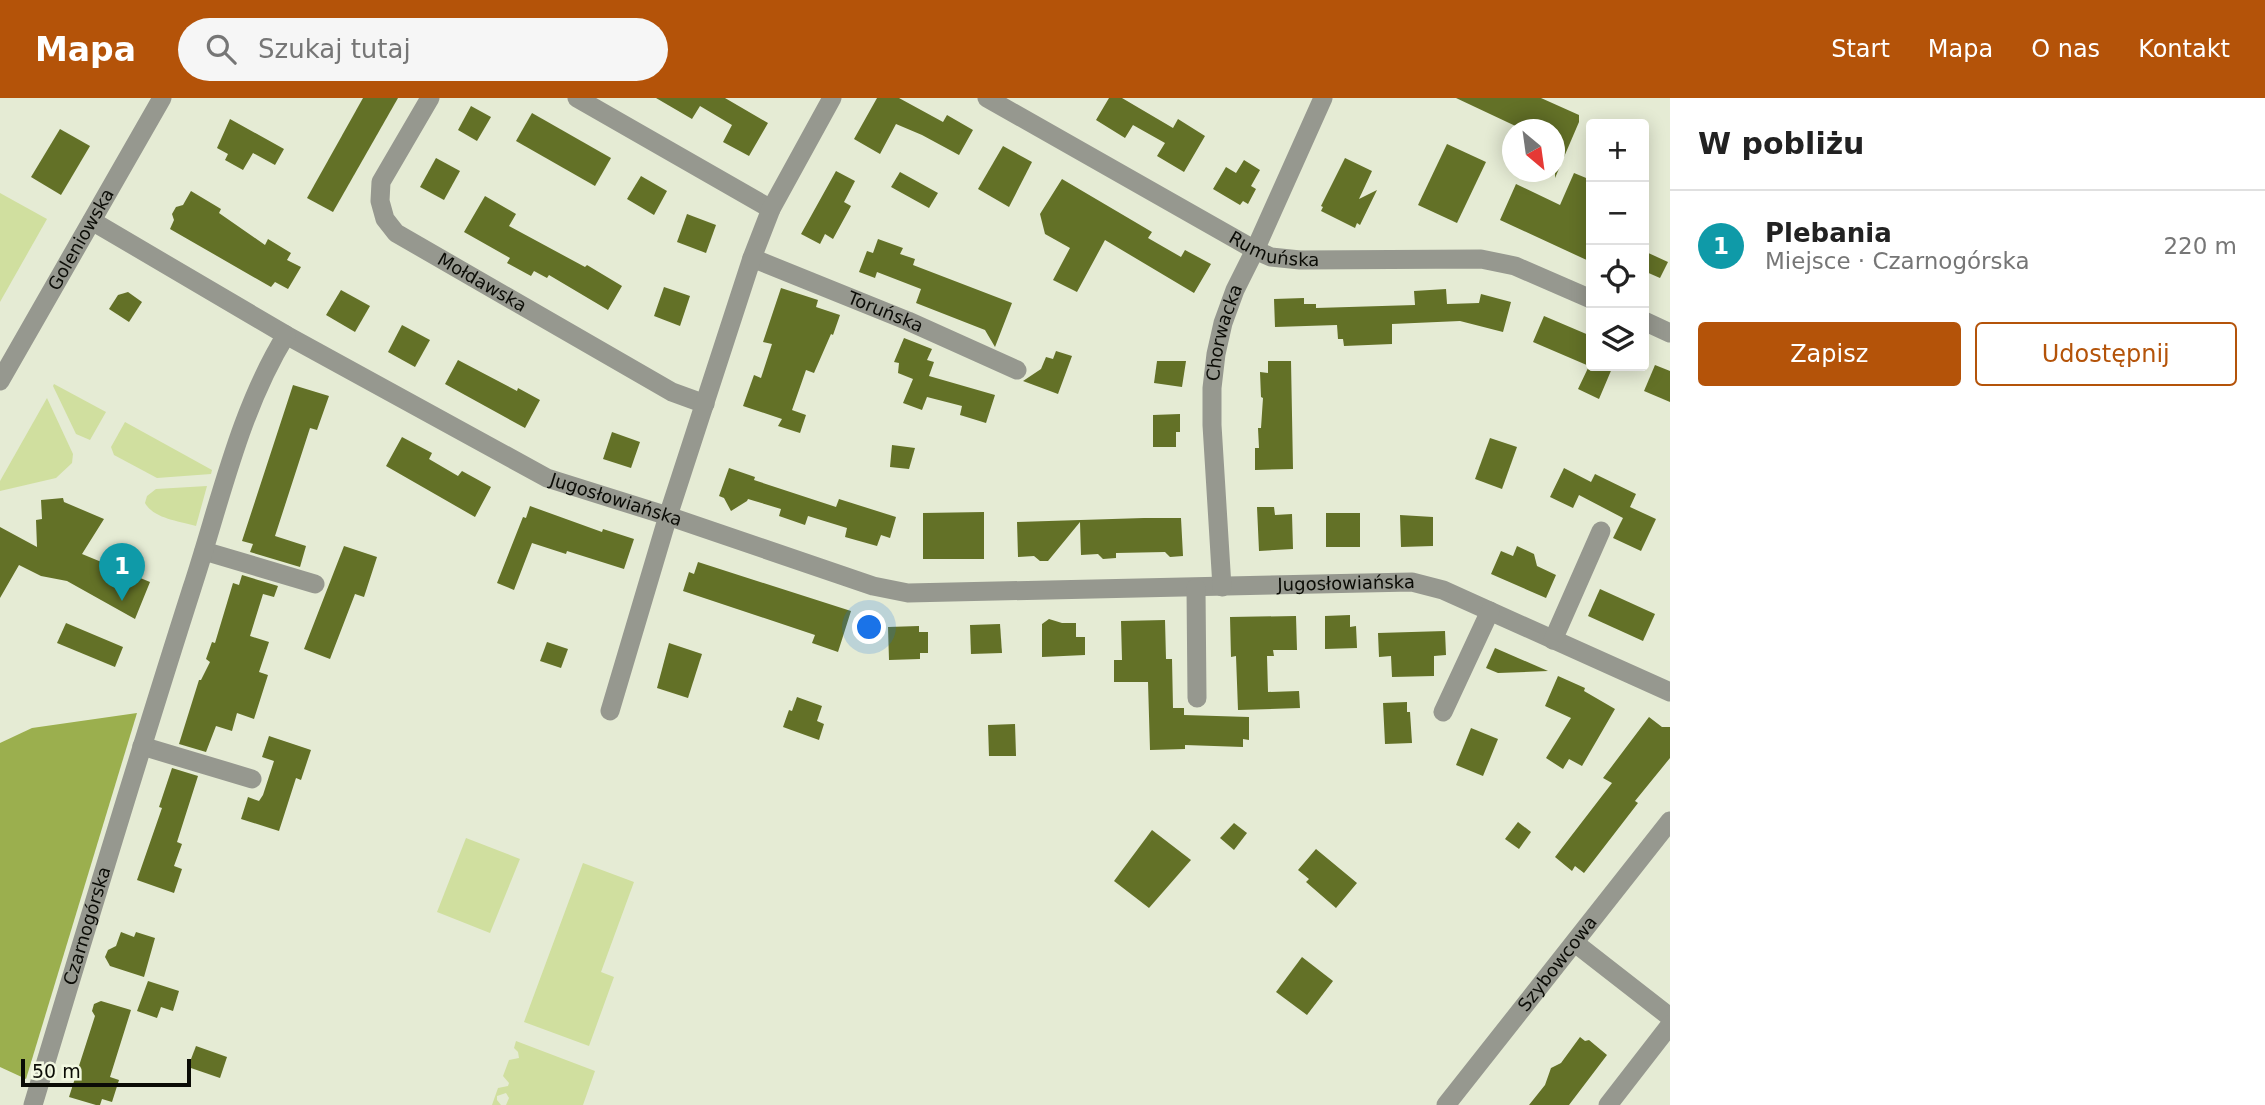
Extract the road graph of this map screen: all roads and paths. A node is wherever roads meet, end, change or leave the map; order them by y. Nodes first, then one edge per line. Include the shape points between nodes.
1 (162, 98) edge
2 (430, 98) edge
3 (577, 98) edge
4 (832, 98) edge
5 (987, 98) edge
6 (1323, 98) edge
7 (771, 209) junction
8 (92, 221) junction
9 (1255, 250) junction
10 (752, 258) junction
11 (1586, 297) edge
12 (1649, 323) edge
13 (1670, 333) edge
14 (286, 335) junction
15 (1017, 370) dead end
16 (0, 381) edge
17 (705, 404) junction
18 (668, 516) junction
19 (1601, 531) dead end
20 (204, 551) junction
21 (315, 584) dead end
22 (1222, 587) junction
23 (1196, 588) junction
24 (1490, 611) junction
25 (1553, 640) junction
26 (1670, 692) edge
27 (1197, 698) dead end
28 (610, 711) dead end
29 (1444, 712) dead end
30 (142, 746) junction
31 (252, 779) dead end
32 (1670, 821) edge
33 (1575, 943) junction
34 (1670, 1017) edge
35 (1670, 1024) edge
36 (1610, 1104) edge
37 (33, 1105) edge
38 (1446, 1105) edge

1 - 8 street, Goleniowska
2 - 17 street, Mołdawska via 381,183 385,219 396,233 672,392
3 - 7 street
4 - 7 street
5 - 9 street, Rumuńska
6 - 9 street, Chorwacka
7 - 10 street
8 - 14 street, Jugosłowiańska
8 - 16 street, Goleniowska
9 - 11 street, Rumuńska via 1300,260 1481,258 1515,266
9 - 22 street, Chorwacka via 1223,323 1212,388
10 - 15 street, Toruńska
10 - 17 street
12 - 13 street
14 - 18 street, Jugosłowiańska via 547,478
14 - 20 street, Czarnogórska via 255,393
17 - 18 street
18 - 23 street, Jugosłowiańska via 873,586 908,593
18 - 28 street
19 - 25 street
20 - 21 street
20 - 30 street, Czarnogórska
22 - 23 street, Jugosłowiańska
22 - 24 street, Jugosłowiańska via 1412,582
23 - 27 street
24 - 25 street, Jugosłowiańska
24 - 29 street
25 - 26 street, Jugosłowiańska
30 - 31 street
30 - 37 street, Czarnogórska
32 - 33 street, Szybowcowa
33 - 34 street
33 - 38 street, Szybowcowa
35 - 36 street

